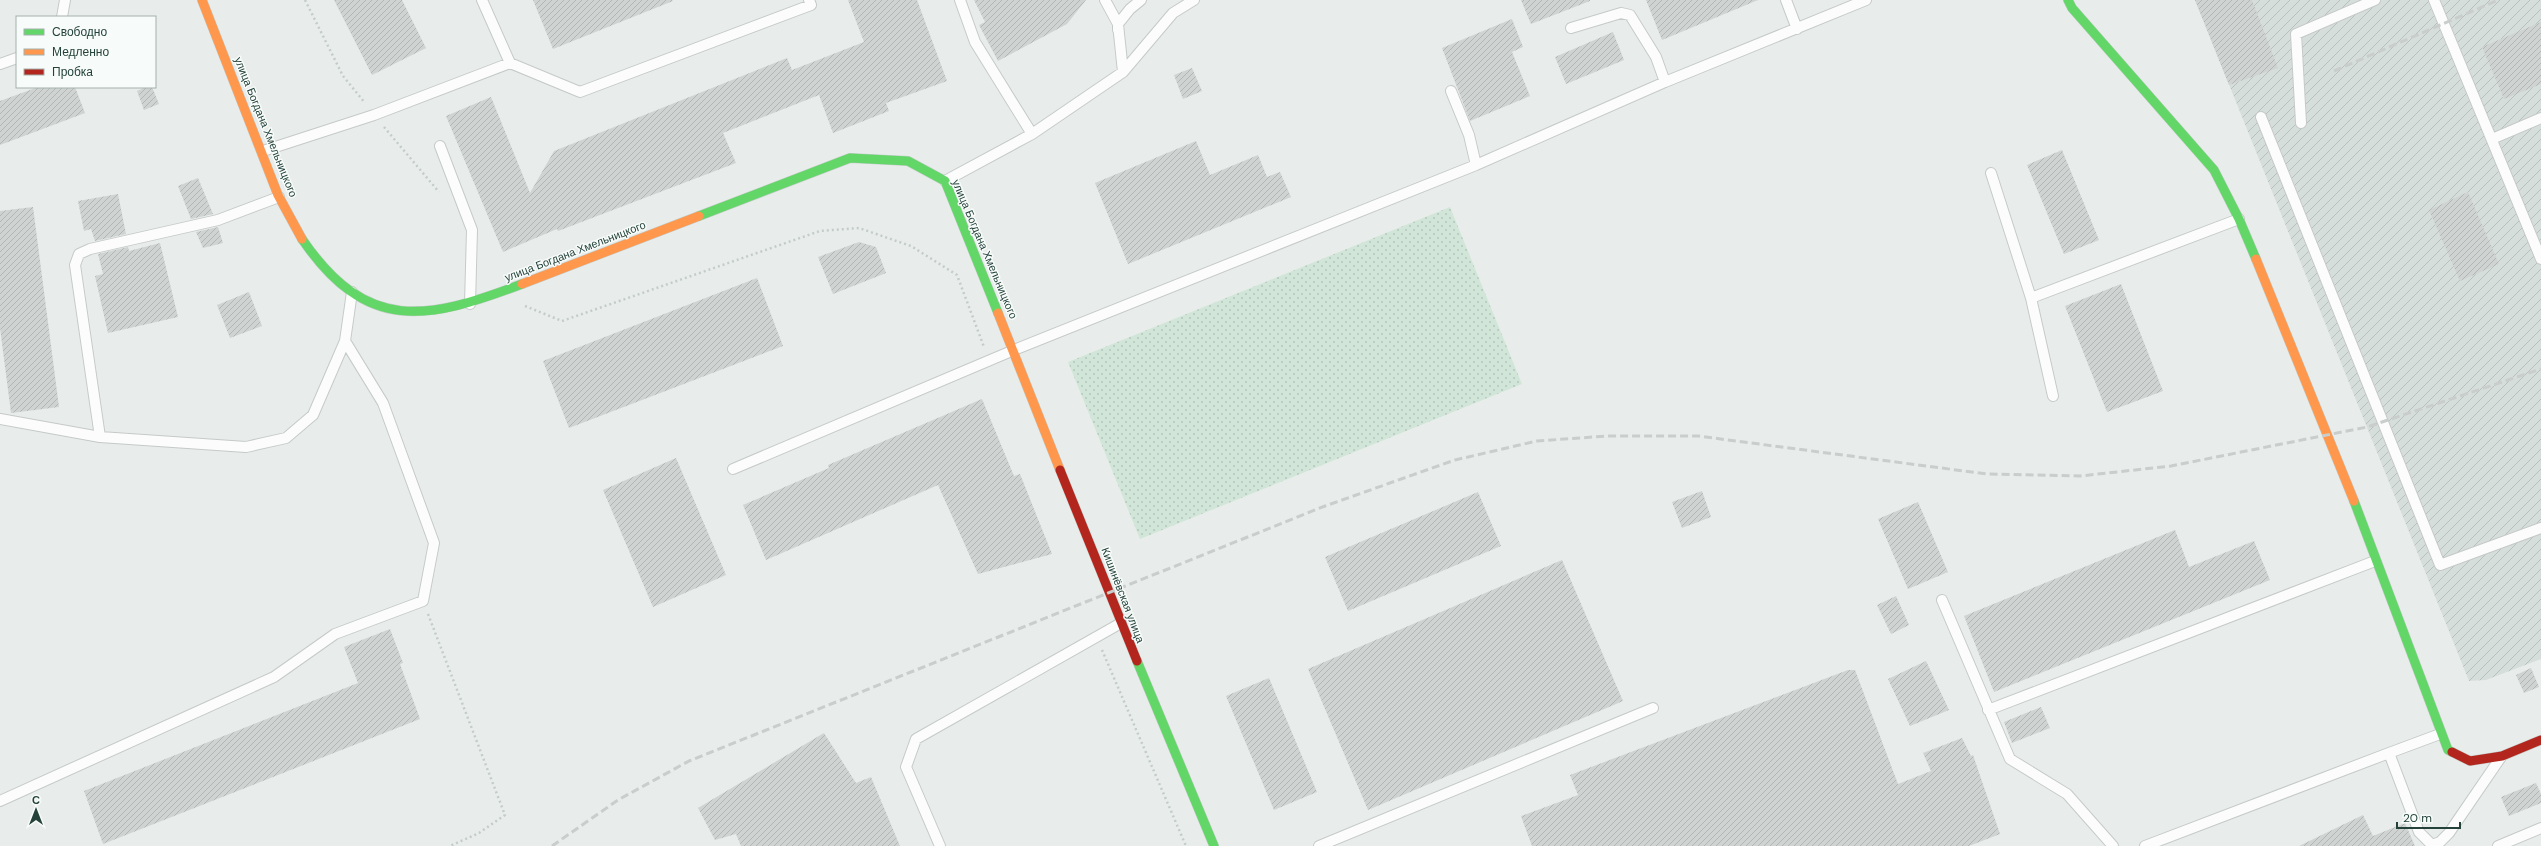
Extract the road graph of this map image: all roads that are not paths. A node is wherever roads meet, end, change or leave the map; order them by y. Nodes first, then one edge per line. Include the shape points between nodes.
1 (65, 0) edge
2 (202, 0) edge
3 (482, 0) edge
4 (810, 0) edge
5 (960, 0) edge
6 (1105, 0) edge
7 (1141, 0) edge
8 (1194, 0) edge
9 (1786, 0) edge
10 (1866, 0) edge
11 (2068, 0) edge
12 (2374, 0) edge
13 (2434, 0) edge
14 (62, 16) edge
15 (1118, 24) junction
16 (1571, 28) dead end
17 (1798, 29) junction
18 (16, 58) edge
19 (510, 63) junction
20 (0, 64) edge
21 (1123, 72) junction
22 (1665, 82) junction
23 (1451, 91) dead end
24 (2261, 117) dead end
25 (2541, 118) edge
26 (2301, 123) dead end
27 (1032, 134) junction
28 (2492, 139) junction
29 (440, 146) dead end
30 (263, 150) junction
31 (1476, 165) junction
32 (1991, 173) dead end
33 (945, 181) junction
34 (279, 197) junction
35 (2239, 219) junction
36 (2537, 240) edge
37 (2541, 259) edge
38 (352, 292) junction
39 (2031, 298) junction
40 (470, 304) junction
41 (345, 341) junction
42 (1014, 350) junction
43 (2053, 396) dead end
44 (0, 419) edge
45 (100, 437) junction
46 (733, 469) dead end
47 (2541, 528) edge
48 (2375, 561) junction
49 (1942, 600) dead end
50 (1121, 623) junction
51 (1653, 708) dead end
52 (1988, 710) junction
53 (2440, 734) junction
54 (2541, 740) edge
55 (2389, 753) junction
56 (2502, 756) junction
57 (0, 801) edge
58 (2541, 828) edge
59 (940, 846) edge
60 (1214, 846) edge
61 (1320, 846) edge
62 (2113, 846) edge
63 (2145, 846) edge
64 (2498, 846) edge

1 - 14 lane
2 - 30 street, улица Богдана Хмельницкого
3 - 19 lane
4 - 19 lane via 811,5 580,92
5 - 27 lane via 975,42
6 - 15 lane
7 - 15 lane
8 - 21 lane via 1173,13
9 - 17 lane
10 - 17 lane
11 - 35 street via 2072,8 2214,170
12 - 26 lane via 2296,34
13 - 28 lane
15 - 21 lane
16 - 22 lane via 1621,13 1630,15 1656,57
17 - 22 lane
18 - 20 lane
19 - 30 lane via 374,115
21 - 27 lane
22 - 31 lane
23 - 31 lane via 1469,135
24 - 47 lane via 2440,565
25 - 28 lane
27 - 33 lane
28 - 36 lane
29 - 40 lane via 472,230
30 - 34 street, улица Богдана Хмельницкого
31 - 42 lane
32 - 39 lane
33 - 40 street, улица Богдана Хмельницкого via 908,161 850,158
33 - 42 street, улица Богдана Хмельницкого
34 - 38 street, улица Богдана Хмельницкого via 303,241 322,267
34 - 45 lane via 218,220 90,249 79,254 75,265
35 - 39 lane
35 - 48 street via 2329,436
36 - 37 lane
38 - 40 street, улица Богдана Хмельницкого via 372,303 397,311 423,312
38 - 41 lane
39 - 43 lane
41 - 45 lane via 313,415 286,438 246,446
41 - 57 lane via 384,403 434,543 423,601 335,634 274,678
42 - 46 lane
42 - 50 street, Кишинёвская улица
44 - 45 lane
48 - 52 lane
48 - 53 street
49 - 52 lane
50 - 59 lane via 916,739 906,767
50 - 60 street, Кишинёвская улица
51 - 61 lane
52 - 62 lane via 2010,759 2067,794
53 - 55 lane
53 - 56 street via 2448,750 2470,761
54 - 56 street
55 - 56 lane via 2420,832 2432,845 2440,842 2449,833
55 - 63 lane
58 - 64 lane

